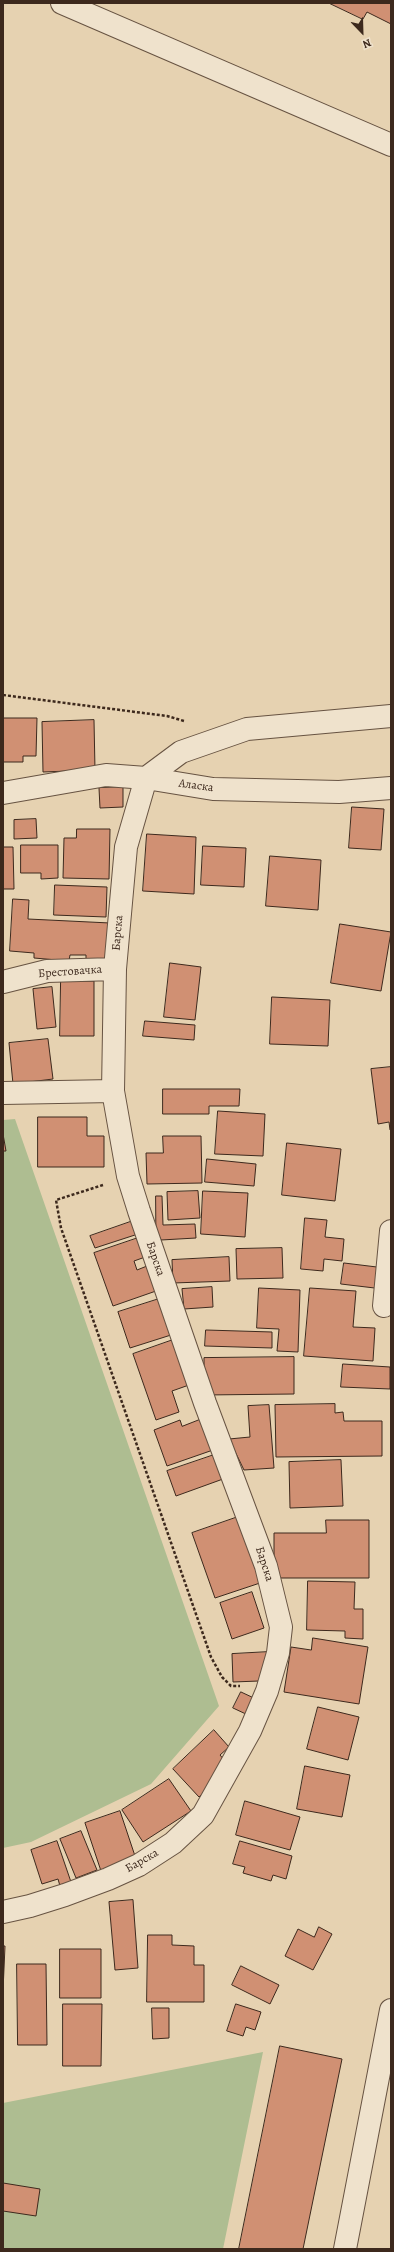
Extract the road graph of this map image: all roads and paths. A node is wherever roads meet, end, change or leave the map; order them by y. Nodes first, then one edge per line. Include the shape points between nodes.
1 (62, 3) edge
2 (391, 145) edge
3 (3, 695) edge
4 (391, 716) edge
5 (213, 740) junction
6 (146, 778) junction
7 (391, 788) edge
8 (3, 793) edge
9 (114, 969) junction
10 (3, 982) edge
11 (113, 1091) junction
12 (3, 1093) edge
13 (128, 1176) junction
14 (391, 1231) edge
15 (384, 1306) dead end
16 (268, 1688) junction
17 (3, 1912) edge
18 (391, 2010) edge
19 (345, 2249) edge

1 - 2 street
3 - 5 path via 167,716 189,722
4 - 5 street via 247,730
5 - 6 street via 181,752
6 - 7 street, Аласка via 213,789 339,792
6 - 8 street, Аласка via 106,775
6 - 9 street, Барска via 126,847
9 - 10 street, Брестовачка via 47,971
9 - 11 street, Барска
11 - 12 street
11 - 13 street, Барска
13 - 16 street, Барска via 205,1403 266,1566 276,1601 282,1627
13 - 16 path via 56,1200 61,1228 211,1657 222,1677 231,1686
14 - 15 street
16 - 17 street, Барска via 250,1731 204,1815 173,1843 139,1865 108,1879 30,1906
18 - 19 street

